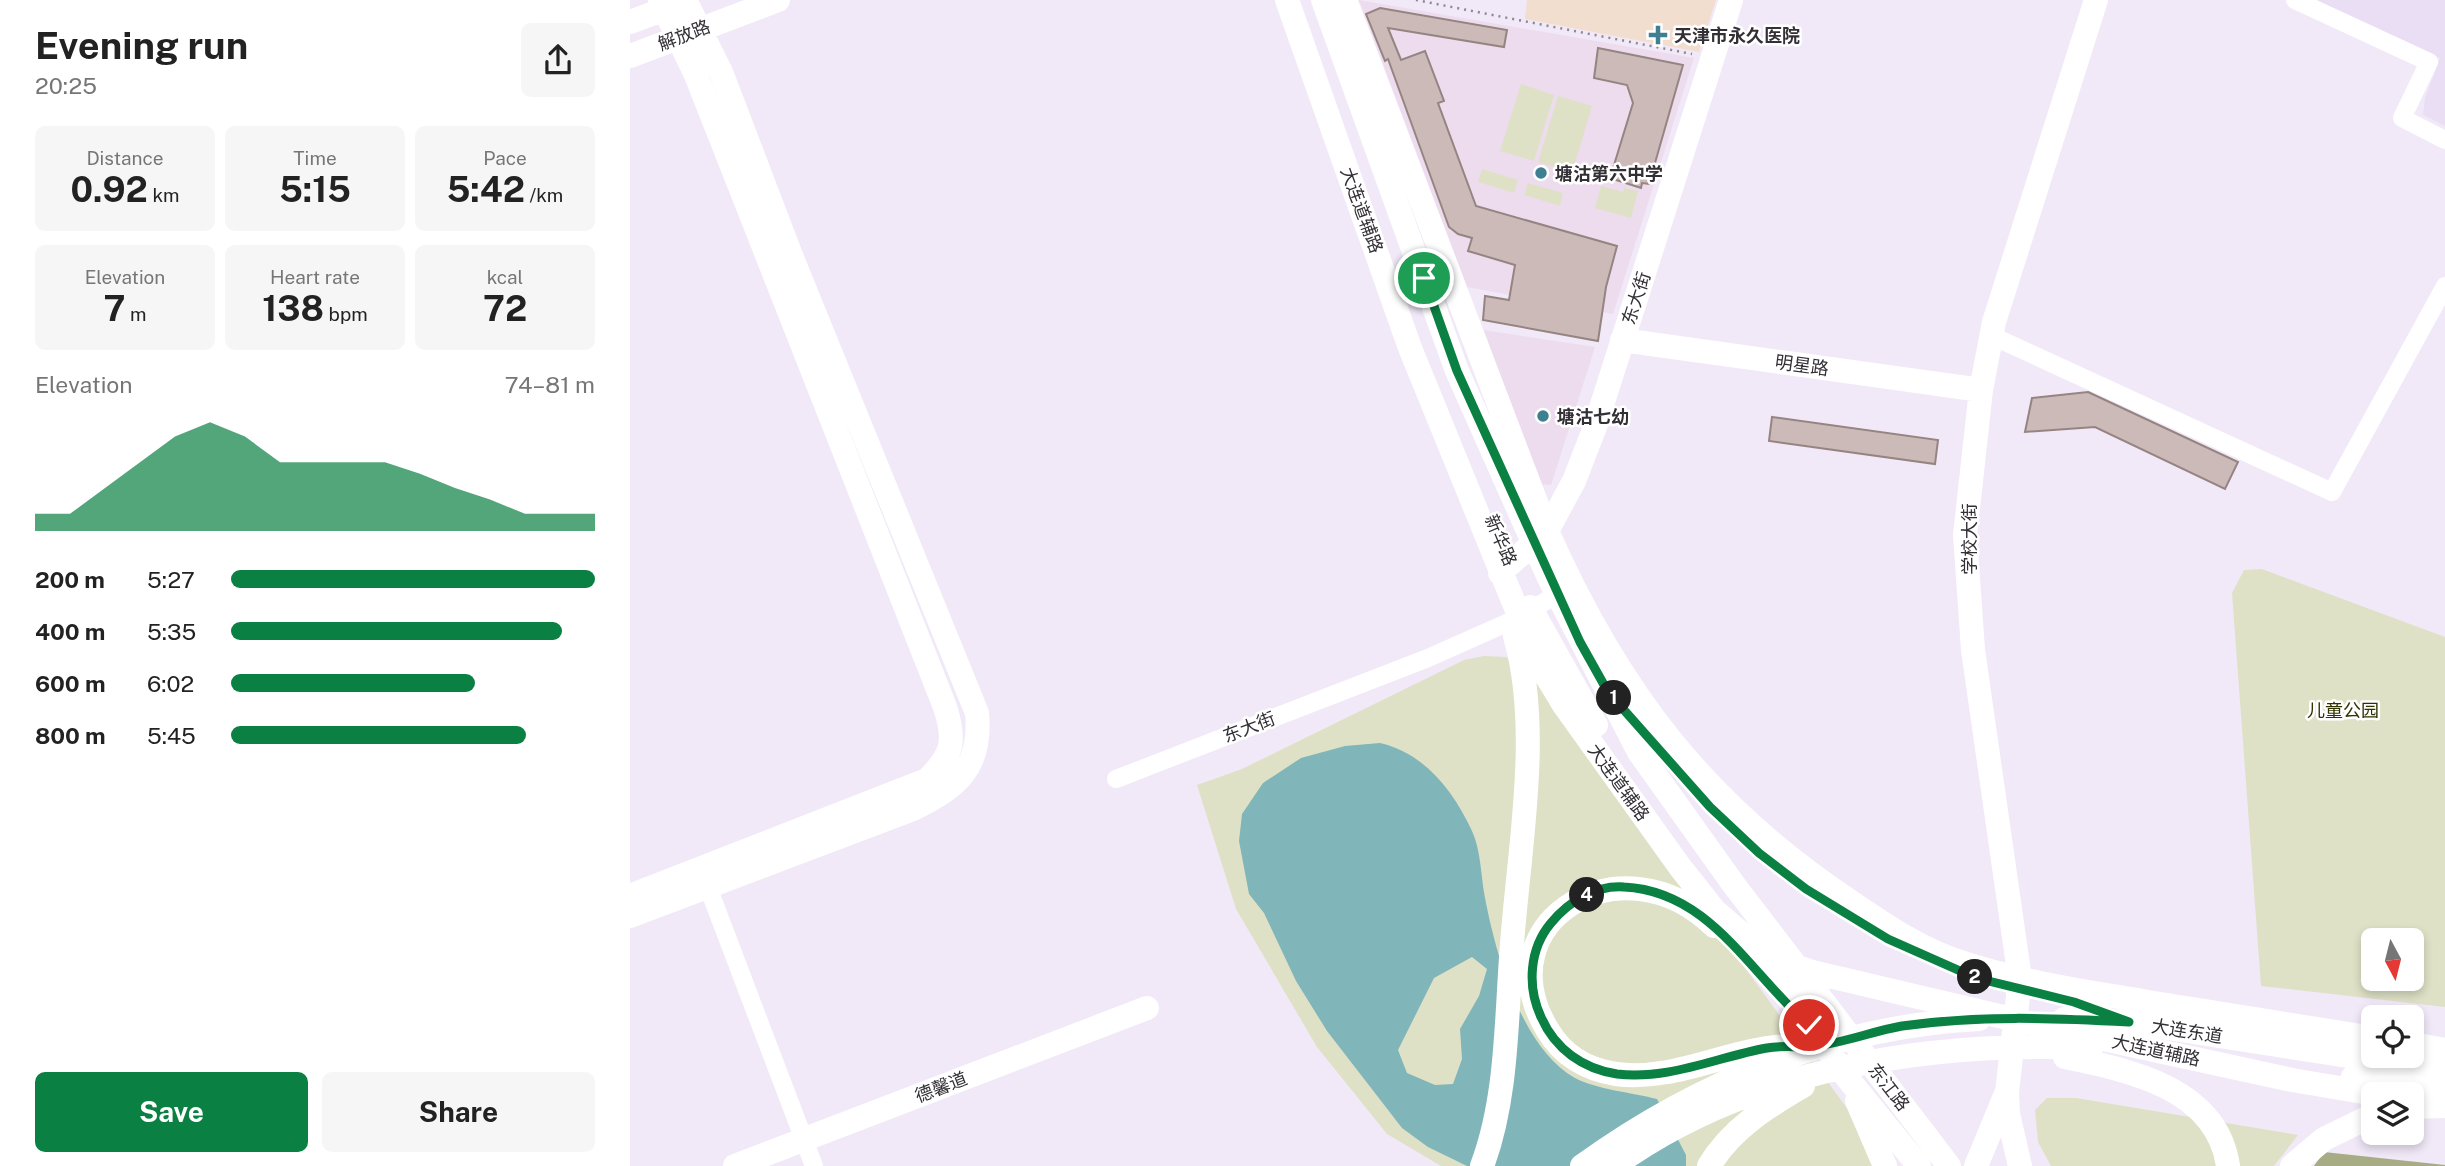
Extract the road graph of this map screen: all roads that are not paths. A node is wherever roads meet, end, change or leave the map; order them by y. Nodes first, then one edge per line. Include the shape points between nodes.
1 (778, 0) edge
2 (1287, 0) edge
3 (1300, 0) edge
4 (1323, 0) edge
5 (1345, 0) edge
6 (1731, 0) edge
7 (2096, 0) edge
8 (2295, 0) edge
9 (677, 2) edge
10 (630, 22) edge
11 (689, 33) junction
12 (630, 56) edge
13 (2445, 139) edge
14 (2445, 286) edge
15 (1622, 340) junction
16 (1990, 342) junction
17 (1425, 353) junction
18 (1981, 390) junction
19 (1547, 531) junction
20 (1500, 573) junction
21 (1571, 585) junction
22 (1518, 618) junction
23 (1608, 692) junction
24 (1116, 779) dead end
25 (708, 887) junction
26 (630, 896) edge
27 (630, 916) edge
28 (2020, 979) junction
29 (1147, 1008) dead end
30 (1828, 1009) joint
31 (2016, 1020) junction
32 (2129, 1022) junction
33 (1812, 1036) junction
34 (2361, 1036) edge
35 (2424, 1047) edge
36 (2023, 1049) junction
37 (2445, 1052) edge
38 (2445, 1071) edge
39 (1838, 1076) junction
40 (2424, 1082) edge
41 (2445, 1088) edge
42 (2007, 1092) junction
43 (2361, 1092) edge
44 (2424, 1102) edge
45 (2445, 1106) edge
46 (2424, 1107) edge
47 (2361, 1121) edge
48 (804, 1139) junction
49 (735, 1166) edge
50 (814, 1166) edge
51 (1482, 1166) edge
52 (1582, 1166) edge
53 (1615, 1166) edge
54 (1709, 1166) edge
55 (1885, 1166) edge
56 (1919, 1166) edge
57 (1949, 1166) edge
58 (1976, 1166) edge
59 (2020, 1166) edge
60 (2228, 1166) edge
61 (2292, 1166) edge

1 - 11 street, 解放路
2 - 20 street, 大连道辅路 via 1410,348
3 - 17 street, 新华路
4 - 23 street, 新华路 via 1457,371 1549,578
5 - 19 street
6 - 15 street, 东大街
7 - 16 street, 学校大街
8 - 13 street via 2429,62 2402,118
9 - 10 street, 解放路
9 - 11 street
11 - 12 street, 解放路
11 - 25 street via 721,72 974,705 979,738 960,780 940,796
11 - 26 street via 695,75 945,707 951,750 927,780
14 - 16 street via 2332,492 2001,340
15 - 18 street, 明星路
15 - 19 street, 东大街 via 1574,481
16 - 18 street, 学校大街
17 - 33 street, 新华路 via 1516,578 1566,674 1629,774
17 - 51 street via 1448,464 1514,631 1525,693 1525,781 1500,1086 1496,1122
18 - 28 street, 学校大街 via 1965,535 1972,638
19 - 20 street, 东大街
19 - 21 street
20 - 22 street, 大连道辅路
21 - 22 street, 东大街
21 - 28 street via 1619,672 1659,728 1701,778 1781,852 1900,934 1955,960
22 - 24 street, 东大街 via 1428,658
22 - 31 street, 大连道辅路 via 1564,705 1672,856 1714,910 1758,950 1812,972
23 - 30 street, 新华路 via 1657,781
23 - 32 street via 1733,830 1832,907 1957,970
25 - 27 street
25 - 48 street
28 - 31 street, 学校大街
28 - 34 street
29 - 48 street, 德馨道
30 - 57 street, 东江路
31 - 42 street, 学校大街
31 - 43 street, 大连道辅路
32 - 33 street, 大连东道 via 1964,1020
32 - 38 street, 大连东道
33 - 33 street via 1660,1074 1600,1070 1565,1051 1543,1022 1532,980 1535,953 1556,917 1586,895 1619,886 1650,890 1681,901 1702,915
33 - 39 street, 东江路
33 - 52 street, 大连东道 via 1679,1106
35 - 37 street
36 - 39 street, 大连东道 via 1917,1056
36 - 41 street, 大连东道 via 2131,1051
36 - 60 street via 2129,1071 2167,1086 2211,1124
37 - 40 street
39 - 53 street, 大连东道 via 1769,1087 1718,1107
39 - 54 street via 1743,1125
39 - 55 street
39 - 56 street, 东江路
42 - 58 street
42 - 59 street
44 - 45 street
45 - 46 street
47 - 61 street via 2324,1139
48 - 49 street, 德馨道
48 - 50 street

